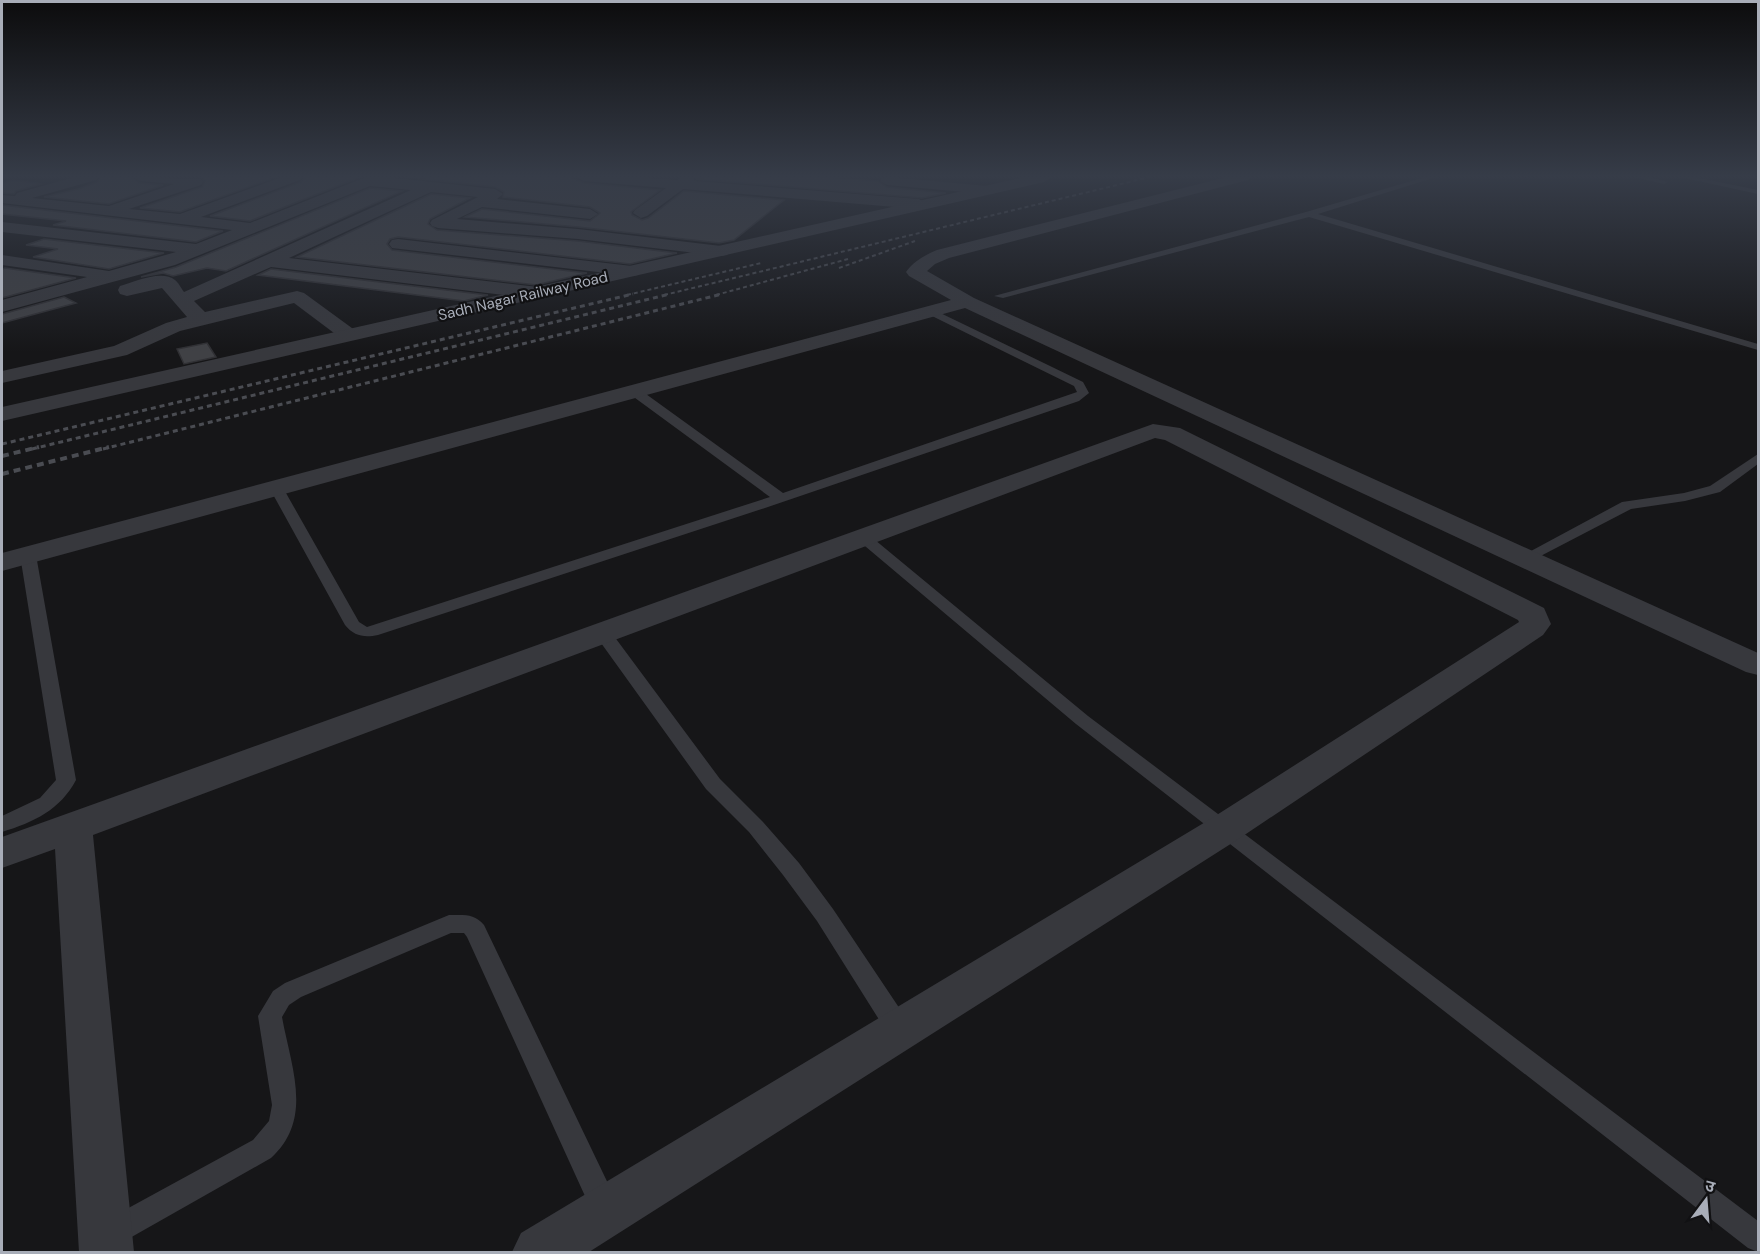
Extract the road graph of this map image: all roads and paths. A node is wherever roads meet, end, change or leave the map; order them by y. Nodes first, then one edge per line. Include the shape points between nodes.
1 (78, 236) edge
2 (191, 236) edge
3 (215, 236) edge
4 (236, 236) edge
5 (324, 236) edge
6 (415, 236) edge
7 (592, 236) edge
8 (783, 236) edge
9 (1015, 236) edge
10 (1228, 236) edge
11 (1382, 236) edge
12 (230, 242) junction
13 (199, 249) junction
14 (721, 250) junction
15 (274, 258) junction
16 (2, 260) edge
17 (367, 260) dead end
18 (346, 270) junction
19 (632, 271) junction
20 (118, 276) junction
21 (16, 283) dead end
22 (50, 293) junction
23 (538, 293) junction
24 (999, 296) dead end
25 (181, 300) junction
26 (967, 302) junction
27 (2, 306) edge
28 (932, 312) junction
29 (201, 319) junction
30 (2, 324) edge
31 (349, 335) junction
32 (1758, 347) edge
33 (2, 377) edge
34 (634, 392) junction
35 (2, 414) edge
36 (1758, 459) edge
37 (277, 489) junction
38 (781, 498) junction
39 (864, 538) junction
40 (28, 555) junction
41 (1526, 558) junction
42 (2, 562) edge
43 (602, 632) junction
44 (1758, 665) edge
45 (2, 824) edge
46 (74, 826) junction
47 (1226, 828) junction
48 (2, 853) edge
49 (900, 1030) junction
50 (606, 1212) junction
51 (1758, 1238) edge
52 (106, 1244) edge
53 (540, 1252) edge

1 - 13 street
2 - 12 street
3 - 12 street
4 - 12 street
5 - 15 street
6 - 19 street via 392,247
7 - 14 street
8 - 14 street, Sadh Nagar Railway Road
9 - 26 street via 943,254 915,270
10 - 24 lane
11 - 32 lane
12 - 13 street
12 - 15 street
13 - 20 street
14 - 19 street, Sadh Nagar Railway Road
15 - 18 street
15 - 25 street
16 - 20 street
17 - 18 street
18 - 23 street
19 - 23 street, Sadh Nagar Railway Road
20 - 22 street
21 - 22 street
22 - 27 street
23 - 31 street, Sadh Nagar Railway Road
25 - 29 street
25 - 30 street via 167,282 160,281
26 - 28 street
26 - 41 street
28 - 34 street
28 - 38 lane via 1079,384 1083,393
29 - 31 street via 297,297
29 - 33 street via 120,351
31 - 35 street, Sadh Nagar Railway Road
34 - 37 street
34 - 38 lane
36 - 41 lane via 1715,489 1627,505
37 - 38 lane via 353,625 364,632
37 - 40 street
39 - 43 street
39 - 47 lane via 1082,720
39 - 47 street via 1147,432 1165,431 1533,615 1532,628
40 - 42 street
40 - 45 lane via 66,780 45,806
41 - 44 street
43 - 46 street
43 - 49 lane via 713,784 791,869
46 - 48 street
46 - 52 street
47 - 49 street
47 - 51 lane
49 - 50 street
50 - 52 lane via 476,932 470,924 461,922 281,998 270,1016 285,1105 279,1130 262,1149
50 - 53 street

